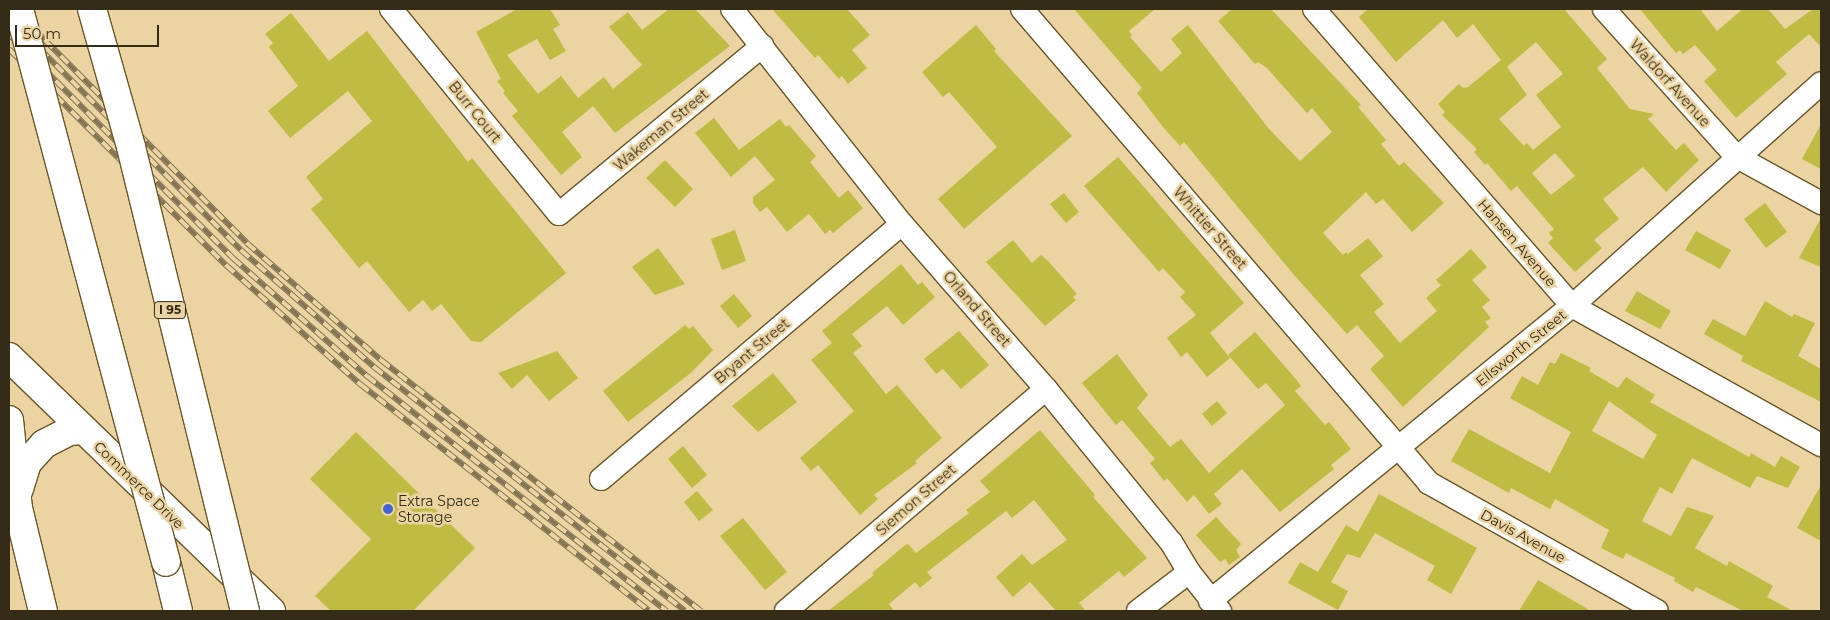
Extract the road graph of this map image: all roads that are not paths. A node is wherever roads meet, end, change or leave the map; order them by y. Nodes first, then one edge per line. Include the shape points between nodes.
1 (18, 9) edge
2 (92, 9) edge
3 (391, 9) edge
4 (732, 9) edge
5 (1022, 9) edge
6 (1314, 9) edge
7 (1604, 9) edge
8 (762, 46) junction
9 (1821, 84) edge
10 (1737, 157) junction
11 (1821, 203) edge
12 (559, 214) joint
13 (902, 224) junction
14 (1572, 306) junction
15 (9, 357) edge
16 (1046, 389) junction
17 (9, 420) edge
18 (81, 430) junction
19 (1821, 445) edge
20 (1399, 448) junction
21 (601, 479) dead end
22 (18, 508) junction
23 (1189, 572) junction
24 (1215, 606) edge
25 (43, 611) edge
26 (178, 611) edge
27 (245, 611) edge
28 (271, 611) edge
29 (786, 611) edge
30 (1138, 611) edge
31 (1658, 611) edge

1 - 26 main road, bridge
2 - 27 main road, I 95, bridge via 131,147
3 - 12 street, Burr Court
4 - 8 street, Orland Street
5 - 20 street, Whittier Street
6 - 14 street, Hansen Avenue
7 - 10 street, Waldorf Avenue
8 - 12 street, Wakeman Street
8 - 13 street, Orland Street
9 - 10 street, Ellsworth Street
10 - 11 street, Waldorf Avenue
10 - 14 street, Ellsworth Street
13 - 16 street, Orland Street
13 - 21 street, Bryant Street
14 - 19 street, Hansen Avenue
14 - 20 street, Ellsworth Street
15 - 18 main road, Commerce Drive
16 - 23 street, Orland Street via 1171,542
16 - 29 street, Siemon Street
17 - 22 main road
18 - 22 main road via 56,436 34,453 22,476
18 - 28 main road, Commerce Drive
20 - 24 street, Ellsworth Street
20 - 31 street, Davis Avenue via 1429,483
22 - 25 main road
23 - 24 street, Orland Street
23 - 30 street

